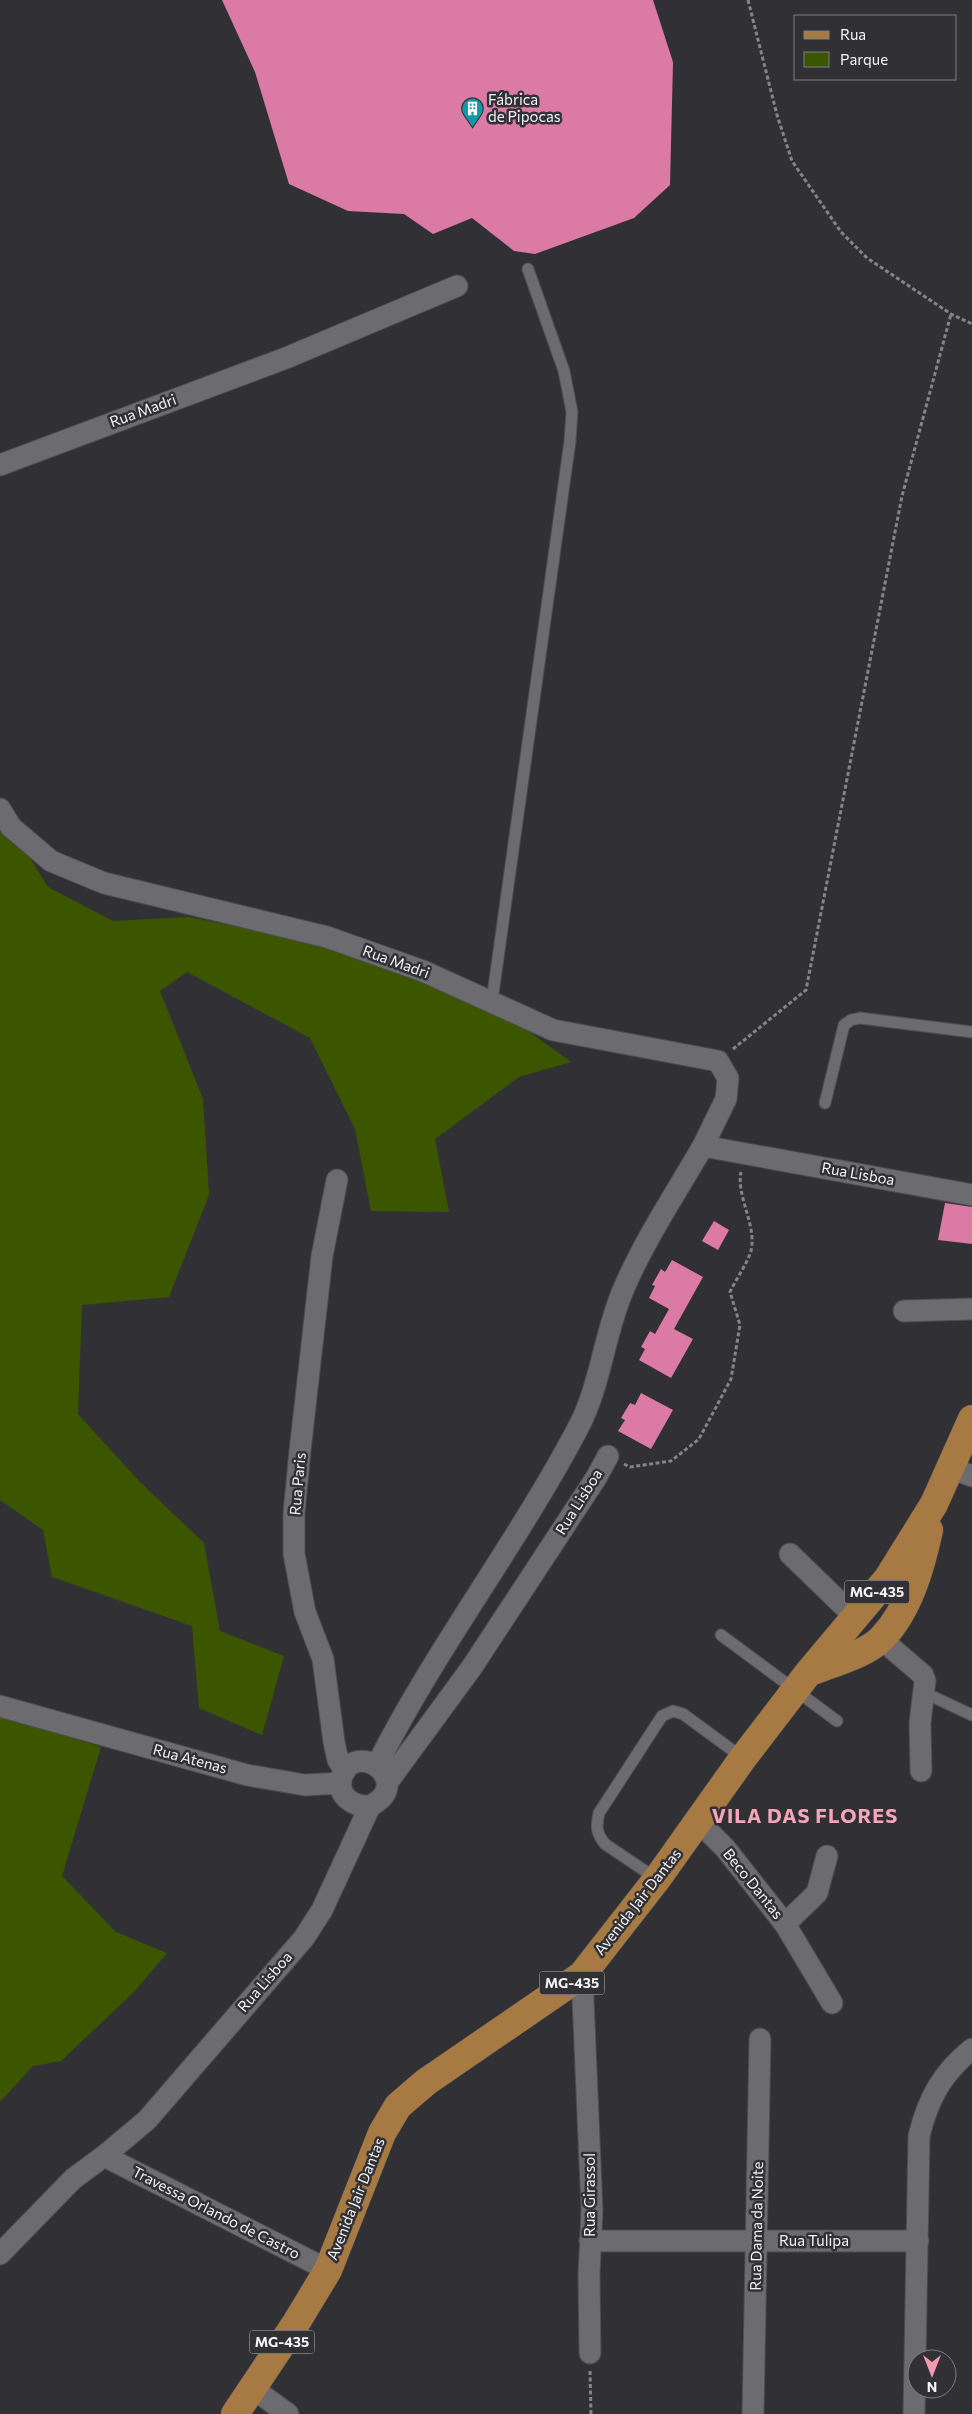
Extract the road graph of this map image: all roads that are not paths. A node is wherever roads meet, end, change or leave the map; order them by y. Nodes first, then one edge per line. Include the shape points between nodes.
1 (528, 269) dead end
2 (457, 286) dead end
3 (0, 465) edge
4 (0, 809) edge
5 (492, 1001) junction
6 (972, 1032) edge
7 (825, 1103) dead end
8 (703, 1146) junction
9 (337, 1180) dead end
10 (972, 1195) edge
11 (972, 1309) edge
12 (904, 1311) dead end
13 (972, 1419) edge
14 (608, 1456) road end
15 (961, 1472) edge
16 (934, 1504) junction
17 (790, 1554) dead end
18 (856, 1618) junction
19 (721, 1635) dead end
20 (881, 1639) junction
21 (802, 1682) junction
22 (924, 1693) junction
23 (0, 1706) edge
24 (972, 1714) edge
25 (837, 1721) dead end
26 (743, 1758) junction
27 (921, 1771) dead end
28 (382, 1774) junction
29 (343, 1777) junction
30 (370, 1806) junction
31 (699, 1822) junction
32 (827, 1856) dead end
33 (657, 1879) junction
34 (785, 1924) junction
35 (582, 1975) junction
36 (832, 2003) dead end
37 (760, 2039) dead end
38 (972, 2049) edge
39 (104, 2156) junction
40 (590, 2241) junction
41 (918, 2241) junction
42 (757, 2242) junction
43 (0, 2254) edge
44 (328, 2270) junction
45 (590, 2353) road end
46 (251, 2387) junction
47 (234, 2414) edge
48 (288, 2414) edge
49 (753, 2414) edge
50 (914, 2414) edge

1 - 5 lane via 564,370 572,412
2 - 3 street, Rua Madri via 286,358
4 - 5 street, Rua Madri via 11,826 51,861 104,883 326,937 423,971
5 - 8 street, Rua Madri via 553,1030 718,1061 728,1078 726,1099
6 - 7 lane via 860,1018 851,1020 844,1025
8 - 10 street, Rua Lisboa
8 - 28 street, Rua Lisboa via 623,1289 580,1426 426,1676
9 - 29 street, Rua Paris via 321,1266 294,1513 294,1554 305,1612 323,1659 334,1742
11 - 12 street
13 - 15 main road, Avenida Jair Dantas / MG-435
14 - 28 street, Rua Lisboa via 472,1667
15 - 16 main road, Avenida Jair Dantas / MG-435
16 - 18 main road, Avenida Jair Dantas / MG-435 via 888,1578
16 - 20 main road, Avenida Jair Dantas via 923,1557 912,1587 900,1614
17 - 18 street
18 - 21 main road, Avenida Jair Dantas / MG-435
19 - 21 lane
20 - 21 main road, Avenida Jair Dantas
20 - 22 street via 923,1675
21 - 25 lane
21 - 26 main road, Avenida Jair Dantas / MG-435
22 - 24 lane
22 - 27 street via 920,1723
23 - 29 street, Rua Atenas via 247,1774 305,1785
26 - 31 main road, Avenida Jair Dantas / MG-435
26 - 33 lane via 683,1714 673,1711 662,1716 599,1813 596,1827 605,1844
28 - 29 street via 360,1762 351,1765
28 - 30 street, Rua Lisboa via 382,1798
29 - 30 street via 343,1793 349,1802
30 - 39 street, Rua Lisboa via 322,1910 304,1938 147,2120
31 - 33 main road, Avenida Jair Dantas / MG-435
31 - 34 street, Beco Dantas via 725,1848
32 - 34 street, Beco Dantas via 817,1893
33 - 35 main road, Avenida Jair Dantas / MG-435
34 - 36 street, Beco Dantas
35 - 40 street, Rua Girassol via 592,2201
35 - 44 main road, Avenida Jair Dantas / MG-435 via 426,2082 398,2106 382,2133
37 - 42 street, Rua Dama da Noite
38 - 41 street via 938,2085 925,2109 919,2136
39 - 43 street, Rua Lisboa via 72,2179
39 - 44 street, Travessa Orlando de Castro
40 - 42 street, Rua Tulipa
40 - 45 street, Rua Girassol
41 - 42 street, Rua Tulipa
41 - 50 street
42 - 49 street, Rua Dama da Noite
44 - 46 main road, MG-435
46 - 47 main road, MG-435
46 - 48 street

